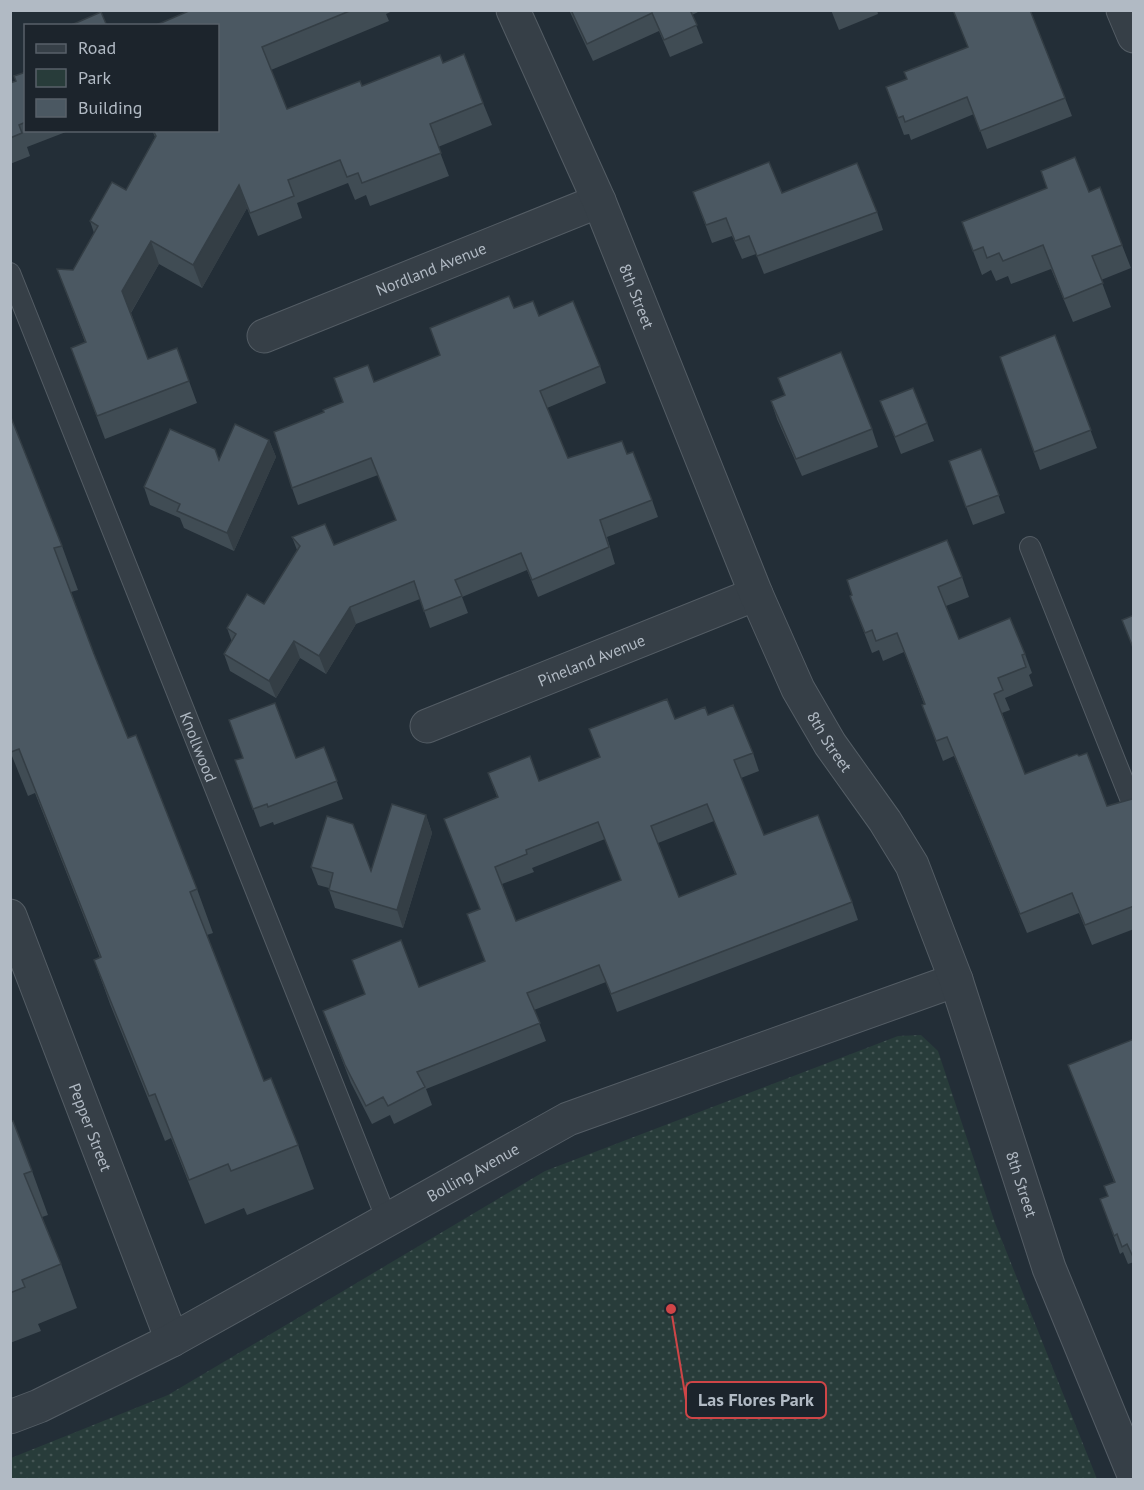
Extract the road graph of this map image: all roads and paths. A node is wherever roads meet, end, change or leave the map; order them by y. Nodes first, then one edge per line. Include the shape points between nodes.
1 (513, 10) edge
2 (1123, 10) edge
3 (1134, 36) edge
4 (599, 201) junction
5 (10, 273) edge
6 (264, 336) dead end
7 (1030, 547) dead end
8 (756, 594) junction
9 (427, 726) dead end
10 (1134, 808) edge
11 (10, 916) edge
12 (21, 972) edge
13 (956, 980) junction
14 (387, 1220) junction
15 (172, 1340) junction
16 (10, 1417) edge
17 (1133, 1471) edge

1 - 4 street, 8th Street
2 - 3 street
4 - 6 street, Nordland Avenue
4 - 8 street, 8th Street
5 - 14 lane, Knollwood
7 - 10 lane
8 - 9 street, Pineland Avenue
8 - 13 street, 8th Street via 803,699 912,866
11 - 12 street, Pepper Street
12 - 15 street, Pepper Street
13 - 14 street, Bolling Avenue via 568,1119
13 - 17 street, 8th Street via 1049,1268
14 - 15 street, Bolling Avenue
15 - 16 street, Bolling Avenue

